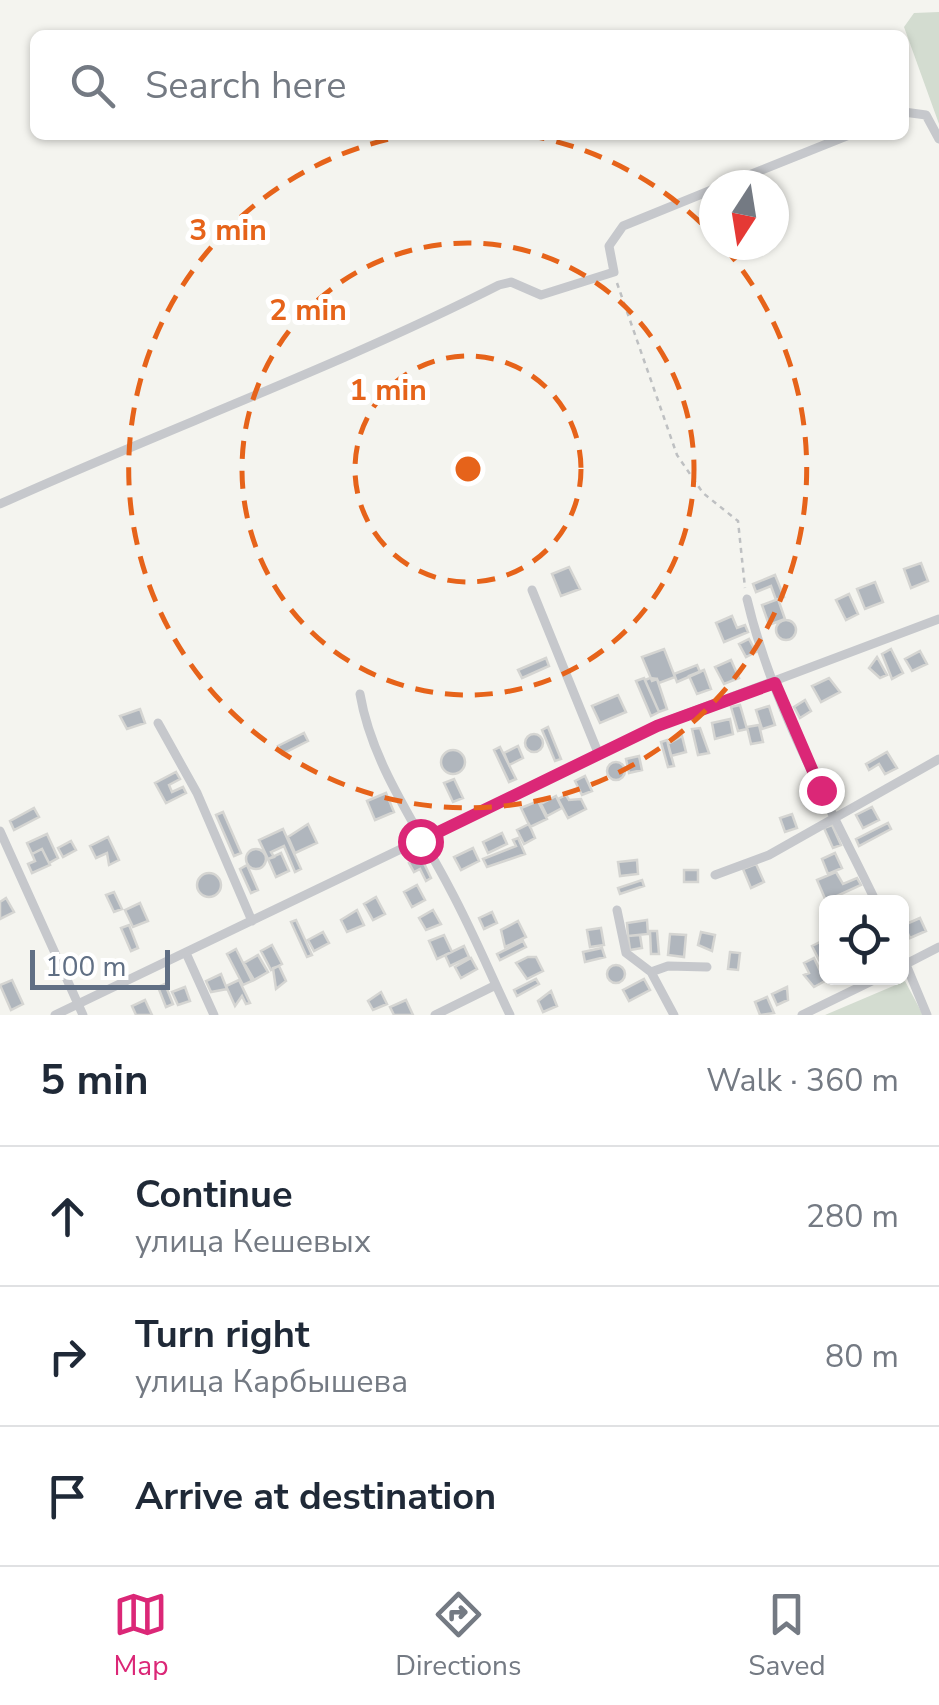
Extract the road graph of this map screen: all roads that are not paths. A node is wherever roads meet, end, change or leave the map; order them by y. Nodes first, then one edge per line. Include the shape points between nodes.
1 (909, 113) edge
2 (939, 139) edge
3 (836, 140) edge
4 (762, 170) edge
5 (699, 195) edge
6 (0, 504) edge
7 (532, 590) dead end
8 (747, 599) road end
9 (939, 619) edge
10 (775, 683) junction
11 (360, 694) dead end
12 (158, 723) dead end
13 (600, 754) junction
14 (939, 759) edge
15 (835, 816) junction
16 (0, 831) edge
17 (420, 841) junction
18 (715, 875) dead end
19 (873, 895) edge
20 (616, 910) dead end
21 (252, 921) junction
22 (939, 947) edge
23 (186, 953) junction
24 (909, 960) edge
25 (707, 967) dead end
26 (651, 972) junction
27 (909, 975) edge
28 (496, 985) junction
29 (864, 985) edge
30 (79, 1004) junction
31 (55, 1015) edge
32 (84, 1015) edge
33 (214, 1015) edge
34 (434, 1015) edge
35 (510, 1015) edge
36 (674, 1015) edge
37 (802, 1015) edge
38 (927, 1015) edge

1 - 2 street via 926,115
3 - 4 street
5 - 6 street via 623,226 609,246 614,272 541,294 511,282 499,285
7 - 13 street
8 - 10 street
9 - 10 street
10 - 13 street via 670,720
10 - 15 street
11 - 17 street via 369,730
12 - 21 street via 197,793
13 - 17 street
14 - 15 street
15 - 18 street via 769,855
15 - 19 street
16 - 30 street
17 - 21 street
17 - 28 street
20 - 26 street via 626,953
21 - 23 street
22 - 24 street
23 - 30 street
23 - 33 street
25 - 26 street
26 - 36 street
27 - 38 street
28 - 34 street
28 - 35 street
29 - 37 street
30 - 31 street
30 - 32 street

